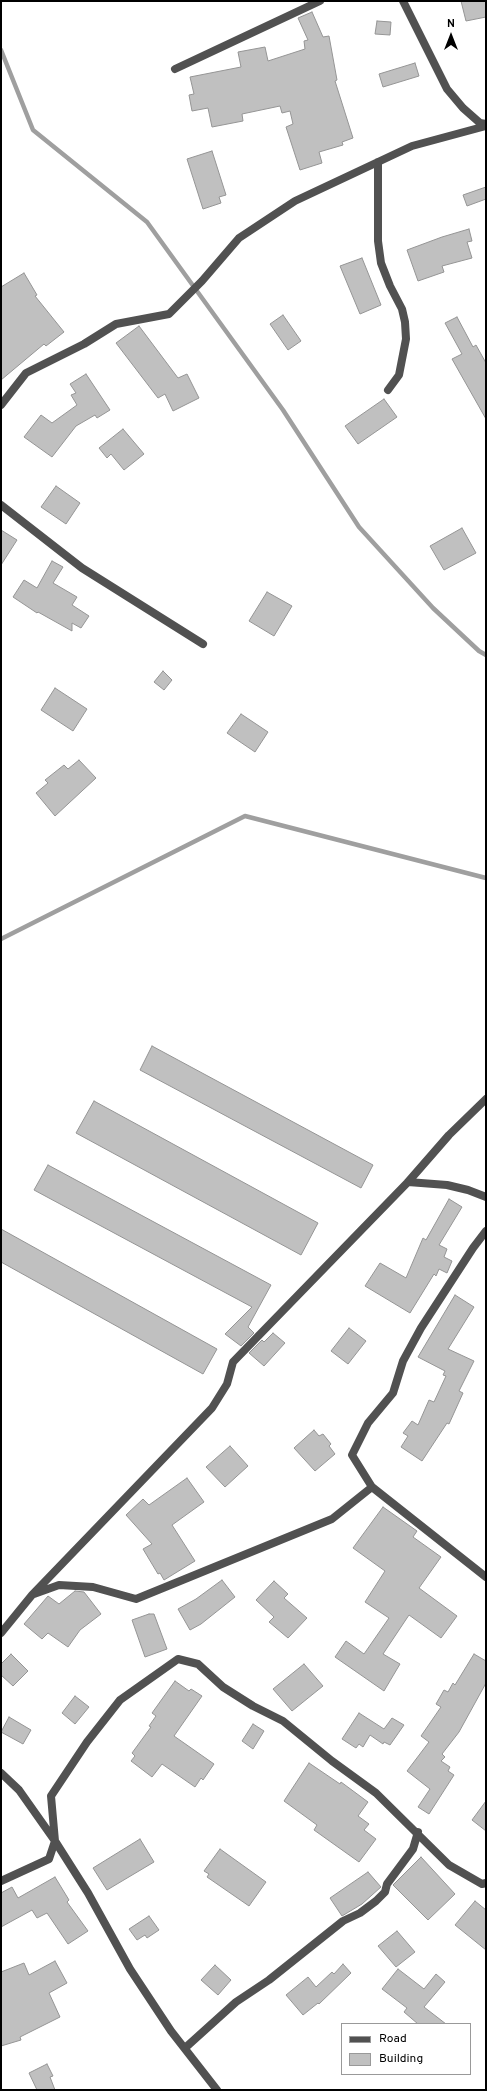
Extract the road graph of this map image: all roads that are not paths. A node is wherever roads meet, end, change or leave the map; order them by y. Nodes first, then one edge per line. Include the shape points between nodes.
1 (320, 1) edge
2 (403, 1) edge
3 (175, 69) dead end
4 (486, 125) edge
5 (378, 162) junction
6 (388, 390) dead end
7 (1, 405) edge
8 (1, 505) edge
9 (203, 644) dead end
10 (486, 1099) edge
11 (408, 1182) junction
12 (486, 1197) edge
13 (486, 1231) edge
14 (372, 1487) junction
15 (486, 1577) edge
16 (32, 1595) junction
17 (1, 1633) edge
18 (1, 1773) edge
19 (418, 1832) junction
20 (55, 1841) junction
21 (1, 1882) edge
22 (486, 1883) edge
23 (185, 2048) junction
24 (217, 2090) edge

1 - 3 street
2 - 4 street via 447,89 463,108
4 - 5 street via 412,146
5 - 6 street via 378,241 381,263 402,309 406,339 399,375
5 - 7 street via 295,200 239,238 169,314 116,324 84,344 26,373
8 - 9 street via 82,568
10 - 11 street via 449,1135
11 - 12 street via 447,1185
11 - 16 street via 233,1362 227,1384 212,1408
13 - 14 street via 421,1328 403,1361 393,1392 368,1423 352,1455
14 - 15 street
14 - 16 street via 332,1520 136,1599 93,1587 60,1585
16 - 17 street
18 - 20 street via 19,1790
19 - 20 street via 376,1793 283,1721 223,1687 198,1664 178,1659 120,1700 87,1742 51,1796
19 - 22 street via 449,1865 482,1884
19 - 23 street via 413,1849 376,1902 342,1921 269,1980 236,2002
20 - 21 street via 49,1859
20 - 23 street via 88,1893 130,1969
23 - 24 street

